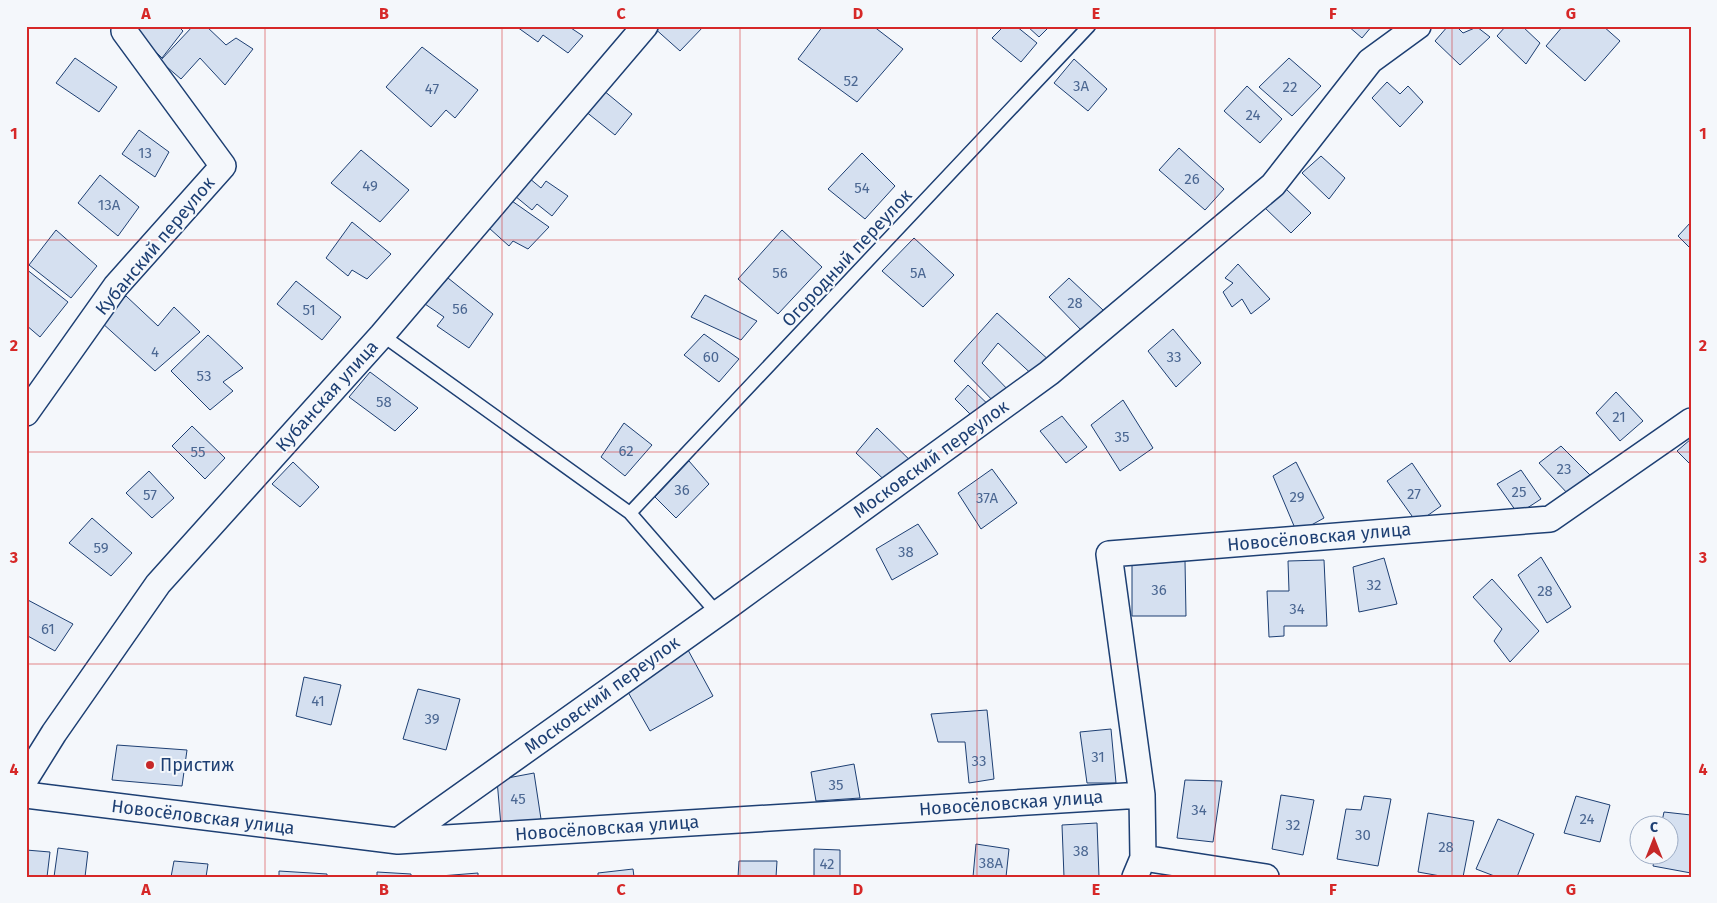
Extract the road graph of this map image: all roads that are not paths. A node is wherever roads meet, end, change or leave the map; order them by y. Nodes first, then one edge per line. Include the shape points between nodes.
1 (645, 26) edge
2 (1089, 26) edge
3 (1418, 26) edge
4 (124, 31) dead end
5 (382, 335) junction
6 (26, 413) edge
7 (1691, 421) edge
8 (630, 513) junction
9 (717, 612) junction
10 (26, 778) edge
11 (1142, 794) junction
12 (26, 795) edge
13 (398, 840) junction
14 (1139, 868) edge
15 (1266, 877) edge

1 - 5 street, Кубанская улица
2 - 8 lane, Огородный переулок
3 - 9 street, Московский переулок via 1370,61 1273,185 1064,361
4 - 6 street, Кубанский переулок via 223,166 116,286
5 - 8 lane
5 - 10 street, Кубанская улица via 158,584
7 - 11 street, Новосёловская улица via 1550,519 1109,554
8 - 9 lane
9 - 13 street, Московский переулок
11 - 13 street, Новосёловская улица
11 - 14 street
12 - 13 street, Новосёловская улица
14 - 15 street

